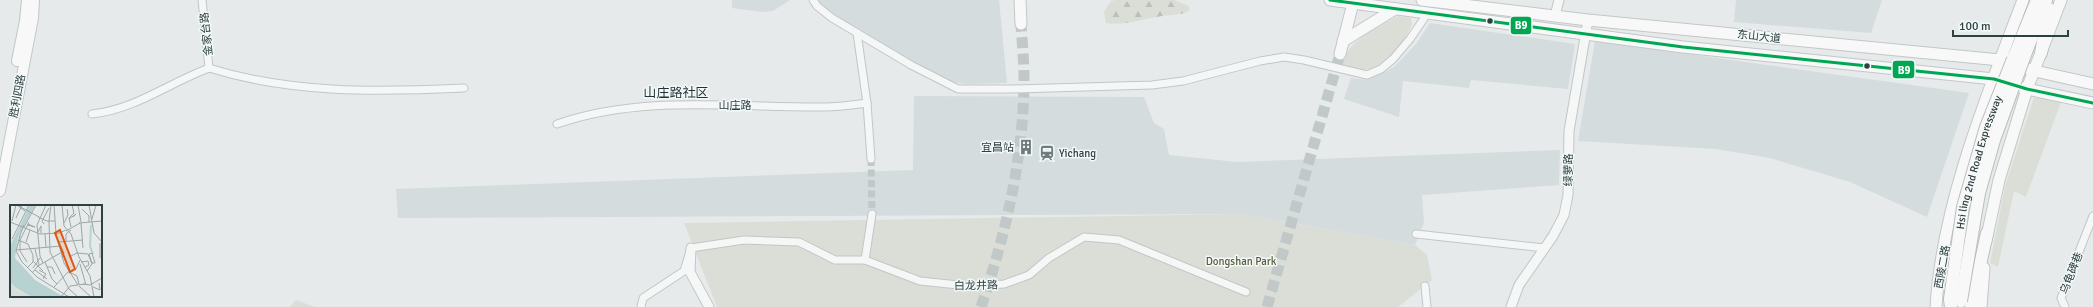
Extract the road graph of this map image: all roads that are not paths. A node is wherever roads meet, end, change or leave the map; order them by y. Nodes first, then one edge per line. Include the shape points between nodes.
1 (26, 0) edge
2 (34, 0) edge
3 (202, 0) edge
4 (813, 0) edge
5 (1020, 0) edge
6 (1330, 0) edge
7 (1422, 0) edge
8 (1559, 0) edge
9 (2023, 0) edge
10 (2030, 0) edge
11 (2036, 0) edge
12 (2046, 0) edge
13 (2052, 0) edge
14 (2060, 0) edge
15 (1354, 1) edge
16 (1396, 10) junction
17 (1426, 14) junction
18 (1555, 16) junction
19 (1588, 20) junction
20 (1021, 24) tunnel mouth
21 (857, 33) junction
22 (1586, 34) junction
23 (1343, 41) junction
24 (2041, 53) junction
25 (1340, 54) tunnel mouth
26 (2013, 59) junction
27 (2000, 60) junction
28 (209, 68) junction
29 (2035, 71) junction
30 (1994, 79) junction
31 (2093, 84) edge
32 (464, 88) dead end
33 (2027, 89) junction
34 (867, 103) junction
35 (2093, 103) edge
36 (92, 114) dead end
37 (557, 124) dead end
38 (0, 154) edge
39 (871, 159) tunnel mouth
40 (0, 192) edge
41 (872, 214) tunnel mouth
42 (2093, 216) edge
43 (1987, 232) junction
44 (1416, 234) dead end
45 (691, 248) junction
46 (1544, 248) junction
47 (865, 260) junction
48 (1425, 286) dead end
49 (1246, 292) dead end
50 (1959, 304) edge
51 (641, 307) edge
52 (709, 307) edge
53 (1427, 307) edge
54 (1511, 307) edge
55 (1936, 307) edge
56 (1981, 307) edge
57 (2065, 307) edge

1 - 38 main road, 胜利四路 via 25,21
2 - 40 main road, 胜利四路 via 33,18
3 - 28 street, 金家台路
4 - 21 street via 832,18
5 - 20 main road
6 - 15 main road, 东山大道
7 - 18 main road, 东山大道
8 - 18 street
9 - 27 main road, 西陵二路
10 - 26 highway
11 - 26 highway, Hsi ling 2nd Road Expressway
12 - 50 highway, Hsi ling 2nd Road Expressway, bridge via 1994,140 1981,185
13 - 24 highway
14 - 24 main road
15 - 16 main road, 东山大道
15 - 23 main road
16 - 17 main road, 东山大道
16 - 23 main road
17 - 21 street via 1393,59 1381,69 1367,75 1284,57 1183,82 1152,85 958,89
17 - 22 main road, 东山大道
18 - 19 main road, 东山大道
19 - 22 street, 绿萝路
19 - 27 main road, 东山大道
21 - 34 street
22 - 30 main road, 东山大道 via 1683,47
22 - 46 street, 绿萝路 via 1569,131 1567,204 1564,215
23 - 25 main road
24 - 29 main road
26 - 50 highway, Hsi ling 2nd Road Expressway, bridge via 1986,127 1963,207
27 - 29 main road, 东山大道
27 - 30 main road, 西陵二路
28 - 32 street via 262,82 323,89 357,91
28 - 36 street via 135,103 111,112
29 - 31 main road, 东山大道
29 - 33 main road
30 - 33 main road, 东山大道
30 - 55 main road, 西陵二路 via 1954,200 1937,287
33 - 35 main road, 东山大道
33 - 43 main road via 1999,180
34 - 37 street, 山庄路 via 825,107 638,106 581,116
34 - 39 street
41 - 47 street
42 - 57 street, 乌龟碑巷 via 2061,298
43 - 50 highway
43 - 56 main road
44 - 46 street
45 - 47 street, 白龙井路 via 744,240 799,242 836,260
45 - 51 street via 684,271 643,298
45 - 52 street via 690,272
46 - 54 street, 绿萝路 via 1519,285
47 - 49 street, 白龙井路 via 920,281 968,286 1004,284 1029,275 1070,244 1084,237 1091,237 1119,240
48 - 53 street

